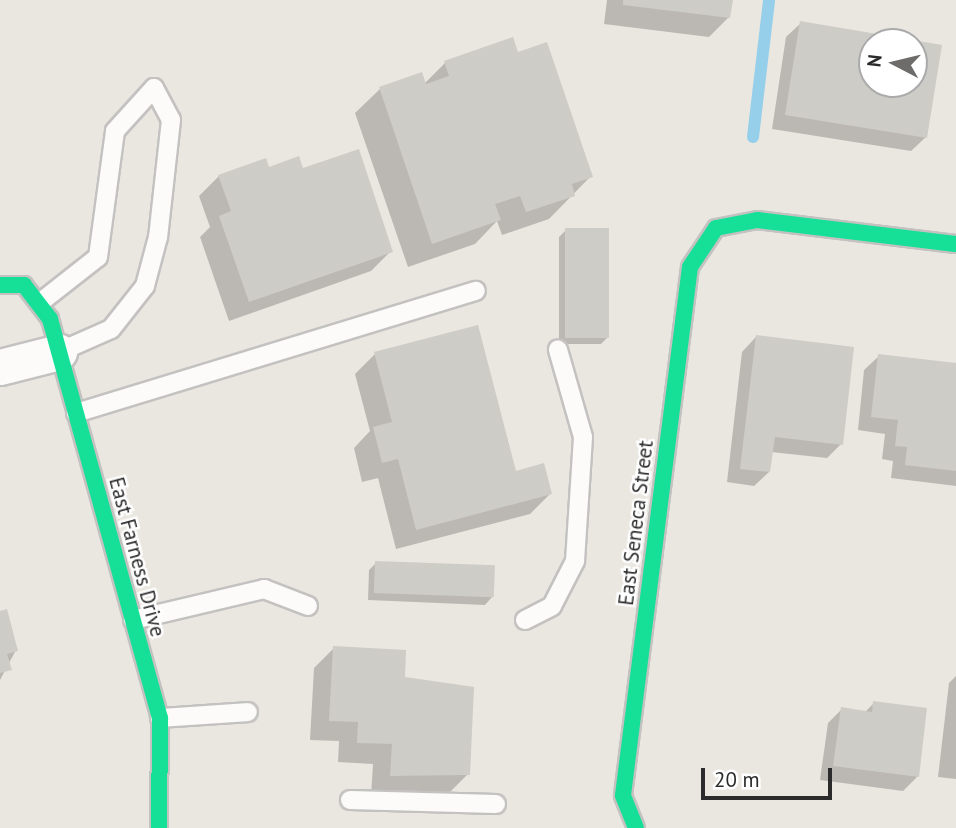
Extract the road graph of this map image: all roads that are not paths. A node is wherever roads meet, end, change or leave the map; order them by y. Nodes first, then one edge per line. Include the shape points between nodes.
1 (956, 244) edge
2 (0, 285) edge
3 (476, 291) dead end
4 (42, 301) junction
5 (558, 350) dead end
6 (59, 352) junction
7 (0, 367) edge
8 (76, 413) junction
9 (308, 606) dead end
10 (133, 620) junction
11 (525, 620) dead end
12 (248, 712) dead end
13 (160, 718) junction
14 (350, 800) dead end
15 (496, 804) dead end
16 (159, 828) edge
17 (636, 828) edge

1 - 17 street, East Seneca Street via 757,220 716,228 690,267 623,795
2 - 4 street via 24,285
3 - 8 lane
4 - 6 street, East Farness Drive
4 - 6 lane via 98,257 115,131 154,88 171,120 158,237 145,286 111,329
5 - 11 lane via 583,437 575,561 552,606
6 - 7 street
6 - 8 street, East Farness Drive
8 - 10 street, East Farness Drive
9 - 10 lane via 264,589 222,595
10 - 13 street, East Farness Drive
12 - 13 lane
13 - 16 street, East Farness Drive
14 - 15 lane

